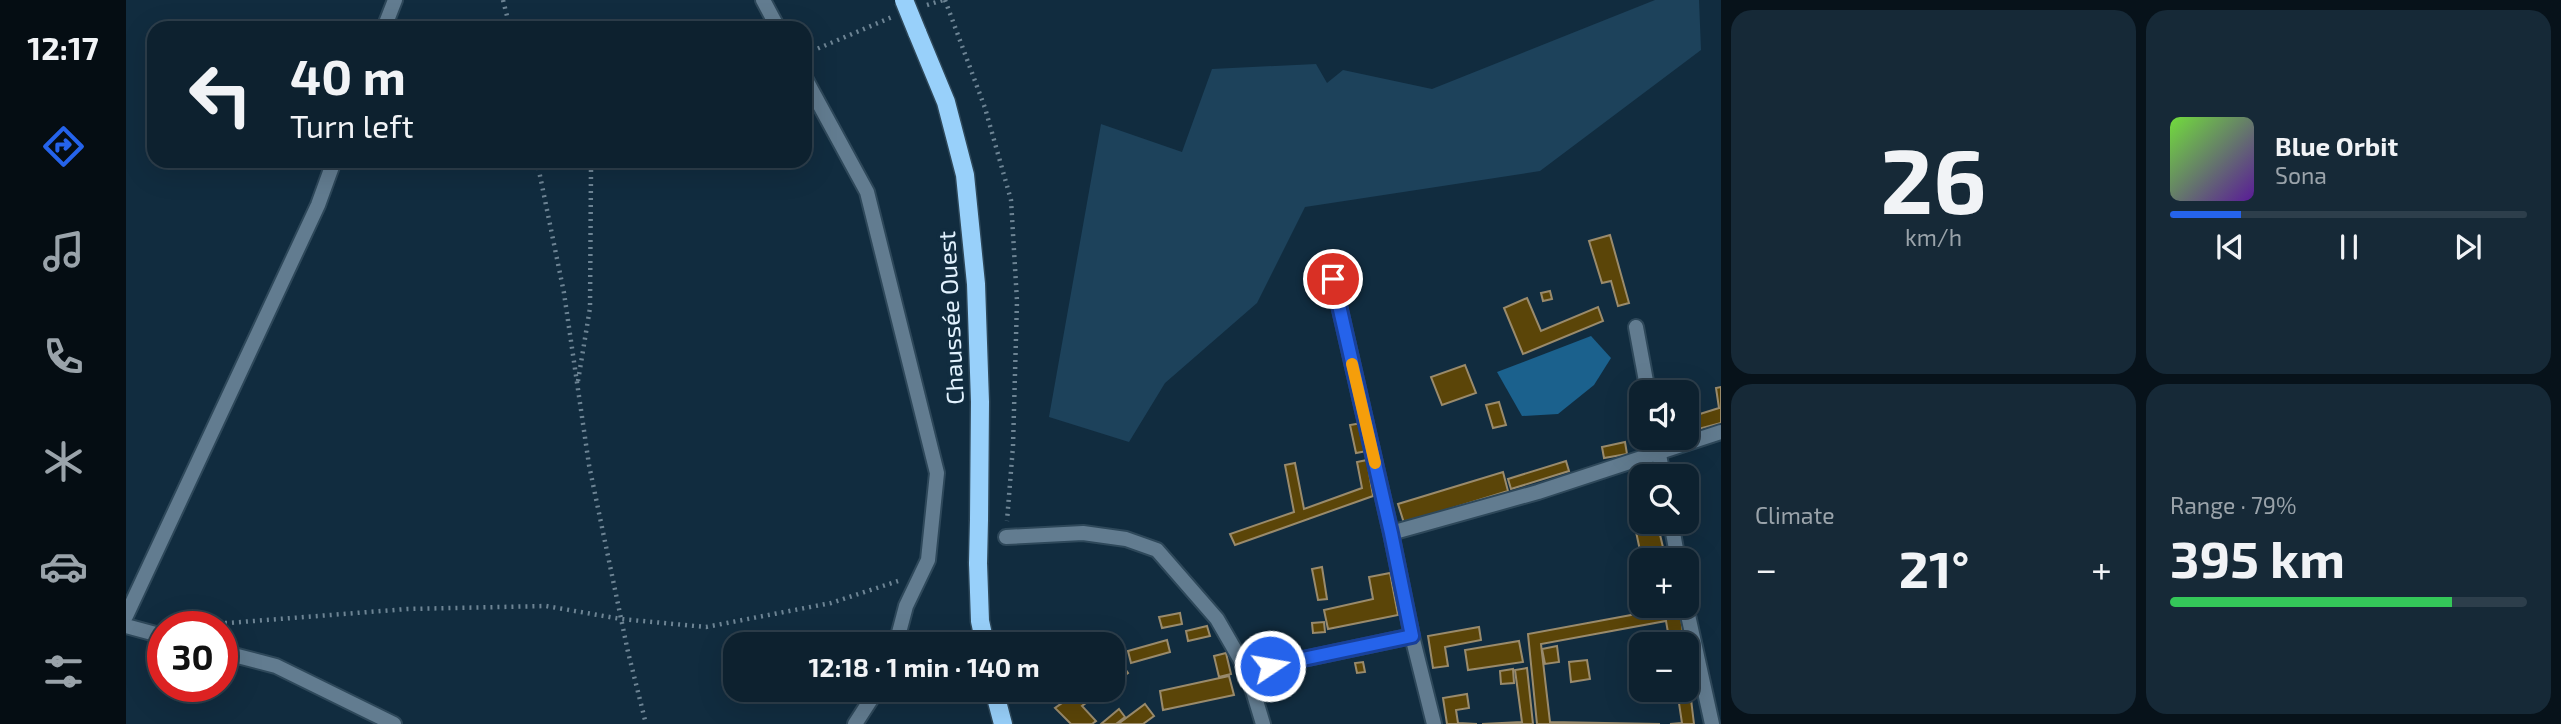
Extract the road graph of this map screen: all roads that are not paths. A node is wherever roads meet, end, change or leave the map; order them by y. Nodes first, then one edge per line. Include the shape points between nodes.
1 (394, 0) edge
2 (763, 0) edge
3 (909, 7) edge
4 (386, 21) edge
5 (774, 21) edge
6 (812, 91) edge
7 (331, 168) edge
8 (1333, 279) dead end
9 (1636, 327) dead end
10 (1646, 380) edge
11 (1721, 432) edge
12 (1699, 436) edge
13 (1643, 450) edge
14 (1391, 533) junction
15 (1006, 537) road end
16 (126, 616) edge
17 (1689, 618) edge
18 (126, 626) edge
19 (147, 628) edge
20 (899, 632) edge
21 (982, 632) edge
22 (1412, 636) junction
23 (238, 656) edge
24 (1247, 671) junction
25 (869, 702) edge
26 (997, 702) edge
27 (394, 724) edge
28 (855, 724) edge
29 (1003, 724) edge
30 (1263, 724) edge
31 (1434, 724) edge
32 (1712, 724) edge

1 - 4 street
2 - 5 street
3 - 21 main road, Chaussée Ouest, bridge via 946,102 965,175 976,284
6 - 20 street via 867,192 937,473 928,560
7 - 16 street
8 - 14 street
9 - 10 street
11 - 12 street
13 - 14 street via 1538,492
14 - 22 street
15 - 24 street via 1083,533 1126,539 1157,550 1217,620
17 - 32 street
18 - 19 street
22 - 24 street
22 - 31 street
23 - 27 street via 276,666
24 - 30 street
25 - 28 street
26 - 29 main road

